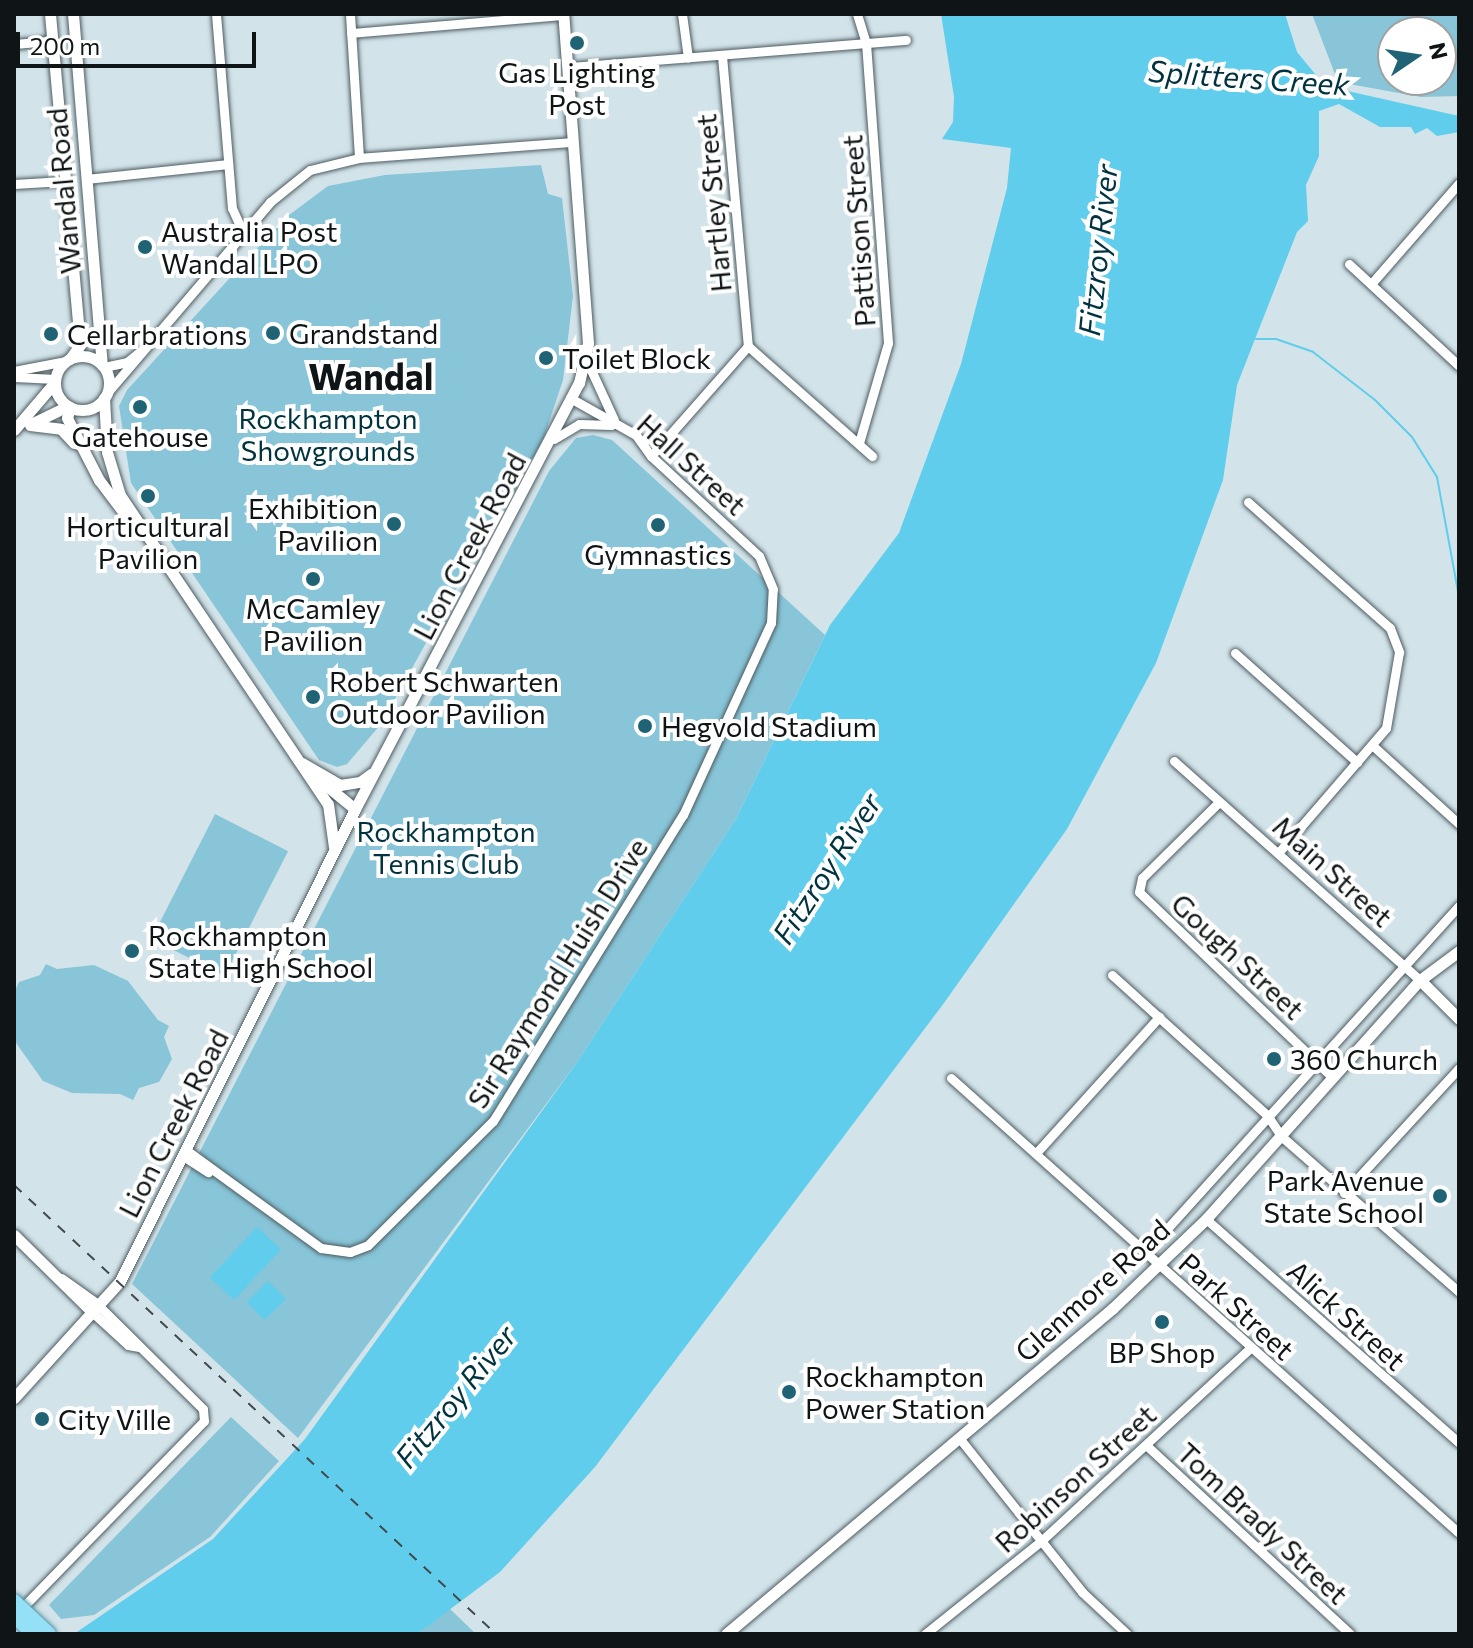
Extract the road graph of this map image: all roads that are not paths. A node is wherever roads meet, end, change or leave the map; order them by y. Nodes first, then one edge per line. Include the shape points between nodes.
1 (50, 14) edge
2 (73, 14) edge
3 (216, 14) edge
4 (350, 14) edge
5 (422, 14) edge
6 (563, 14) edge
7 (682, 14) edge
8 (857, 14) edge
9 (423, 27) junction
10 (351, 33) junction
11 (75, 39) junction
12 (906, 40) dead end
13 (52, 41) junction
14 (866, 43) junction
15 (14, 44) edge
16 (722, 56) junction
17 (688, 58) junction
18 (569, 67) junction
19 (572, 142) junction
20 (359, 158) junction
21 (228, 164) junction
22 (86, 179) junction
23 (64, 181) junction
24 (1459, 183) edge
25 (14, 184) edge
26 (243, 233) junction
27 (1349, 264) dead end
28 (1371, 284) junction
29 (78, 323) junction
30 (98, 325) junction
31 (154, 341) junction
32 (748, 346) junction
33 (586, 359) junction
34 (68, 360) junction
35 (103, 366) junction
36 (1459, 366) edge
37 (14, 371) edge
38 (14, 377) edge
39 (56, 381) junction
40 (105, 396) junction
41 (572, 399) junction
42 (69, 406) junction
43 (30, 425) junction
44 (619, 427) junction
45 (14, 430) edge
46 (14, 438) edge
47 (554, 439) junction
48 (859, 443) junction
49 (651, 456) junction
50 (872, 456) dead end
51 (99, 480) junction
52 (1248, 502) dead end
53 (769, 575) joint
54 (175, 580) junction
55 (1235, 653) dead end
56 (1372, 745) junction
57 (298, 760) junction
58 (1174, 761) dead end
59 (1357, 762) junction
60 (377, 769) junction
61 (1219, 802) junction
62 (355, 809) junction
63 (1459, 824) edge
64 (1278, 853) junction
65 (334, 854) junction
66 (1459, 905) edge
67 (1459, 951) edge
68 (1404, 966) junction
69 (1112, 975) dead end
70 (1420, 980) junction
71 (1159, 1017) junction
72 (1459, 1019) edge
73 (1317, 1061) junction
74 (1459, 1068) edge
75 (1331, 1076) junction
76 (951, 1078) dead end
77 (1267, 1115) junction
78 (1281, 1136) junction
79 (1038, 1151) junction
80 (185, 1153) junction
81 (1344, 1193) junction
82 (1206, 1219) junction
83 (14, 1235) edge
84 (1146, 1252) junction
85 (1159, 1266) junction
86 (1459, 1292) edge
87 (96, 1310) junction
88 (1250, 1348) junction
89 (14, 1398) edge
90 (960, 1439) junction
91 (1459, 1443) edge
92 (1146, 1445) junction
93 (1459, 1533) edge
94 (1040, 1542) junction
95 (14, 1601) edge
96 (14, 1616) edge
97 (33, 1634) edge
98 (49, 1634) edge
99 (726, 1634) edge
100 (925, 1634) edge
101 (1127, 1634) edge
102 (1350, 1634) edge

1 - 13 street, Wandal Road
2 - 11 street, Wandal Road
3 - 21 street
4 - 10 street
5 - 9 street
6 - 9 street
6 - 18 street, Lion Creek Road
7 - 17 street
8 - 14 street, Pattison Street
9 - 10 street
10 - 20 street
11 - 13 street
11 - 22 street, Wandal Road
12 - 14 street
13 - 15 street
13 - 23 street, Wandal Road
14 - 16 street
14 - 48 street, Pattison Street via 888,343
16 - 17 street
16 - 32 street, Hartley Street
17 - 18 street
18 - 19 street, Lion Creek Road
19 - 20 street
19 - 33 street, Lion Creek Road
20 - 26 street via 298,177
21 - 22 street
21 - 26 street via 232,208
22 - 23 street
22 - 30 street, Wandal Road
23 - 25 street
23 - 29 street, Wandal Road
24 - 28 street
26 - 31 street
27 - 28 street
28 - 36 street
29 - 30 street
29 - 34 street, Wandal Road via 80,345
30 - 35 street, Wandal Road
31 - 35 street via 127,362
31 - 40 street
32 - 48 street
32 - 49 street
33 - 41 street, Lion Creek Road
33 - 44 street
34 - 35 street via 90,357
34 - 37 street
34 - 39 street
35 - 40 street
38 - 39 street
39 - 42 street
39 - 45 street
40 - 42 street via 92,408
40 - 54 street via 112,475
41 - 44 street, Hall Street
41 - 47 street, Lion Creek Road
42 - 43 street
42 - 51 street via 67,418
43 - 46 street
43 - 51 street via 61,429
44 - 47 street via 579,424
44 - 49 street, Hall Street via 636,435
47 - 60 street, Lion Creek Road
48 - 50 street
49 - 53 street, Hall Street via 759,556
51 - 54 street
52 - 56 street via 1397,639 1391,714
53 - 80 street, Sir Raymond Huish Drive via 771,623 683,815 493,1121 362,1249 321,1248
54 - 57 street
55 - 59 street
56 - 59 street
56 - 63 street
57 - 60 street via 340,785 360,782
57 - 62 street
57 - 65 street via 330,810
58 - 61 street, Main Street
59 - 64 street
60 - 62 street, Lion Creek Road
61 - 64 street, Main Street
61 - 73 street, Gough Street via 1142,878 1139,892
62 - 65 street, Lion Creek Road
64 - 68 street, Main Street
65 - 80 street, Lion Creek Road
66 - 68 street
67 - 70 street, Glenmore Road
68 - 70 street, Main Street
68 - 73 street
69 - 71 street
70 - 72 street, Main Street
70 - 75 street, Glenmore Road
71 - 77 street
71 - 79 street
73 - 75 street, Gough Street
73 - 77 street
74 - 81 street
75 - 78 street, Glenmore Road
76 - 79 street, Park Street
77 - 78 street
77 - 84 street
78 - 81 street
78 - 82 street, Glenmore Road
79 - 84 street, Park Street
80 - 87 street, Lion Creek Road via 120,1281
81 - 86 street
82 - 85 street, Glenmore Road
82 - 91 street, Alick Street
83 - 87 street
84 - 85 street, Park Street
85 - 88 street, Park Street
85 - 90 street, Glenmore Road
87 - 89 street, Lion Creek Road
87 - 96 street via 128,1345 138,1347 196,1402 204,1421
88 - 92 street, Robinson Street
88 - 93 street, Park Street
90 - 94 street
90 - 99 street, Glenmore Road
92 - 94 street, Robinson Street
92 - 102 street, Tom Brady Street
94 - 100 street, Robinson Street
94 - 101 street
95 - 98 highway, bridge
96 - 97 highway, bridge

